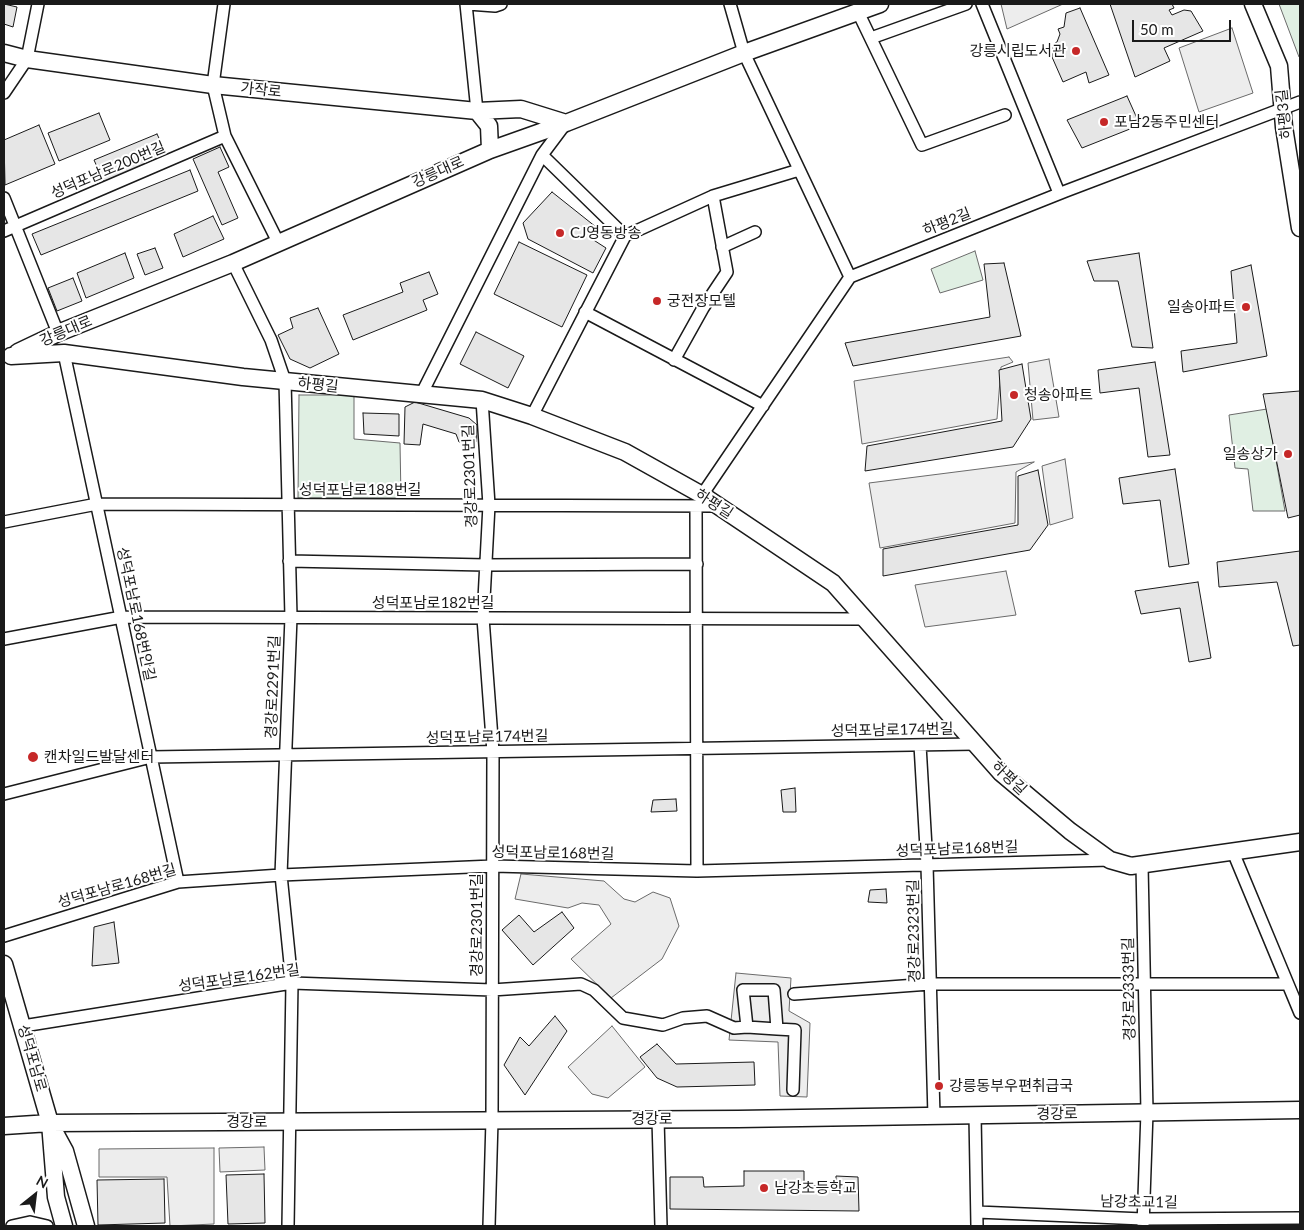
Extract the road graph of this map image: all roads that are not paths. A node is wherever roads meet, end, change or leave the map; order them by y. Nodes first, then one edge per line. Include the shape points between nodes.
1 (38, 4) edge
2 (224, 4) edge
3 (467, 4) edge
4 (501, 4) edge
5 (730, 4) edge
6 (880, 4) edge
7 (966, 4) edge
8 (982, 4) edge
9 (1253, 4) edge
10 (858, 12) junction
11 (871, 38) junction
12 (4, 52) edge
13 (744, 54) junction
14 (27, 59) junction
15 (214, 85) junction
16 (4, 93) edge
17 (1300, 102) edge
18 (1282, 107) junction
19 (477, 111) junction
20 (1005, 115) dead end
21 (566, 123) junction
22 (225, 136) junction
23 (490, 150) junction
24 (542, 155) junction
25 (799, 170) junction
26 (1059, 193) junction
27 (712, 196) junction
28 (4, 198) edge
29 (16, 226) junction
30 (1300, 228) edge
31 (4, 231) edge
32 (755, 232) dead end
33 (624, 236) junction
34 (278, 242) junction
35 (722, 248) junction
36 (233, 263) junction
37 (850, 277) junction
38 (585, 312) junction
39 (58, 333) junction
40 (64, 353) junction
41 (7, 357) edge
42 (674, 360) junction
43 (285, 381) junction
44 (421, 395) junction
45 (482, 400) junction
46 (762, 406) junction
47 (532, 416) junction
48 (699, 500) junction
49 (97, 504) junction
50 (288, 505) junction
51 (489, 505) junction
52 (4, 522) edge
53 (289, 561) junction
54 (697, 564) junction
55 (486, 565) junction
56 (122, 617) junction
57 (291, 617) junction
58 (483, 618) junction
59 (698, 618) junction
60 (864, 619) junction
61 (4, 639) edge
62 (975, 744) junction
63 (920, 745) junction
64 (696, 748) junction
65 (493, 752) junction
66 (285, 755) junction
67 (151, 757) junction
68 (4, 794) edge
69 (1300, 842) edge
70 (1233, 852) junction
71 (1110, 860) junction
72 (927, 865) junction
73 (1142, 865) junction
74 (493, 866) junction
75 (697, 872) junction
76 (281, 875) junction
77 (178, 882) junction
78 (4, 936) edge
79 (4, 964) edge
80 (1144, 982) junction
81 (292, 983) junction
82 (930, 984) junction
83 (1287, 984) junction
84 (492, 990) junction
85 (794, 994) dead end
86 (1300, 1013) edge
87 (23, 1026) junction
88 (747, 1027) junction
89 (777, 1028) junction
90 (794, 1090) dead end
91 (1300, 1110) edge
92 (1147, 1112) junction
93 (975, 1115) junction
94 (934, 1116) junction
95 (658, 1119) junction
96 (492, 1120) junction
97 (291, 1122) junction
98 (50, 1123) junction
99 (4, 1126) edge
100 (977, 1212) junction
101 (1300, 1218) edge
102 (1143, 1222) edge
103 (12, 1226) edge
104 (47, 1226) edge
105 (64, 1226) edge
106 (86, 1226) edge
107 (288, 1226) edge
108 (489, 1226) edge
109 (661, 1226) edge
110 (977, 1226) edge

1 - 14 street
2 - 15 street
3 - 4 street
3 - 19 street
5 - 13 street
6 - 10 street, 강릉대로
7 - 11 street
8 - 26 street
9 - 18 street, 하평3길 via 1279,66
10 - 11 street
10 - 13 street, 강릉대로
11 - 20 street via 922,145
12 - 14 street, 가작로
13 - 21 street, 강릉대로
13 - 25 street
14 - 15 street, 가작로
14 - 16 street
15 - 19 street, 가작로
15 - 22 street
17 - 18 street, 하평2길
18 - 26 street, 하평2길
18 - 30 street, 하평3길
19 - 21 street, 가작로 via 521,109
19 - 23 street via 489,126
21 - 23 street, 강릉대로
21 - 24 street
22 - 29 street, 성덕포남로200번길
22 - 34 street
23 - 34 street, 강릉대로
24 - 33 street
24 - 44 street
25 - 27 street
25 - 37 street
26 - 37 street, 하평2길
27 - 33 street
27 - 35 street
28 - 29 street
29 - 31 street, 성덕포남로200번길
29 - 39 street
32 - 35 street
33 - 38 street
34 - 36 street, 강릉대로
35 - 42 street via 727,272
36 - 39 street, 강릉대로
36 - 43 street, 경강로2291번길 via 271,340
37 - 46 street
38 - 42 street
38 - 47 street
39 - 41 street, 강릉대로
40 - 41 street, 하평길
40 - 43 street, 하평길
40 - 49 street, 성덕포남로168번안길
42 - 46 street
43 - 44 street, 하평길
43 - 50 street, 경강로2291번길
44 - 45 street, 하평길
45 - 47 street, 하평길
45 - 51 street, 경강로2301번길
46 - 48 street
47 - 48 street, 하평길 via 624,452
48 - 51 street, 성덕포남로188번길
48 - 54 street
48 - 60 street, 하평길 via 717,506 833,583
49 - 50 street, 성덕포남로188번길
49 - 52 street, 성덕포남로188번길
49 - 56 street, 성덕포남로168번안길
50 - 51 street, 성덕포남로188번길
50 - 53 street, 경강로2291번길
51 - 55 street, 경강로2301번길
53 - 55 street
53 - 57 street, 경강로2291번길
54 - 55 street
54 - 59 street
55 - 58 street, 경강로2301번길
56 - 57 street, 성덕포남로182번길
56 - 61 street, 성덕포남로182번길
56 - 67 street, 성덕포남로168번안길
57 - 58 street, 성덕포남로182번길
57 - 66 street, 경강로2291번길
58 - 59 street, 성덕포남로182번길
58 - 65 street, 경강로2301번길
59 - 60 street, 성덕포남로182번길
59 - 64 street
60 - 62 street, 하평길
62 - 63 street, 성덕포남로174번길
62 - 71 street, 하평길 via 1001,774
63 - 64 street, 성덕포남로174번길
63 - 72 street, 경강로2323번길
64 - 65 street, 성덕포남로174번길
64 - 75 street
65 - 66 street, 성덕포남로174번길
65 - 74 street, 경강로2301번길
66 - 67 street, 성덕포남로174번길
66 - 76 street, 경강로2291번길
67 - 68 street, 성덕포남로174번길
67 - 77 street, 성덕포남로168번안길
69 - 70 street, 하평길
70 - 73 street, 하평길
70 - 83 street
71 - 72 street, 성덕포남로168번길
71 - 73 street, 하평길 via 1131,866
72 - 75 street, 성덕포남로168번길
72 - 82 street, 경강로2323번길
73 - 80 street, 경강로2333번길
74 - 75 street, 성덕포남로168번길
74 - 76 street, 성덕포남로168번길
74 - 84 street, 경강로2301번길
76 - 77 street, 성덕포남로168번길
76 - 81 street, 경강로2291번길
77 - 78 street, 성덕포남로168번길
79 - 87 street, 성덕포남로
80 - 82 street
80 - 83 street
80 - 92 street, 경강로2333번길
81 - 84 street, 성덕포남로162번길
81 - 87 street, 성덕포남로162번길
81 - 97 street, 경강로2291번길
82 - 85 street
82 - 94 street, 경강로2323번길
83 - 86 street
84 - 88 street, 성덕포남로162번길 via 581,984 594,990 623,1018 663,1025 683,1018 707,1016 734,1028
84 - 96 street, 경강로2301번길
87 - 98 street, 성덕포남로
88 - 89 street, 성덕포남로162번길
88 - 89 street via 743,990 774,990
89 - 90 street via 795,1030
91 - 92 street, 경강로
92 - 93 street, 경강로
92 - 102 street, 경강로2333번길
93 - 94 street, 경강로
93 - 100 street
94 - 95 street, 경강로
95 - 96 street, 경강로
95 - 109 street
96 - 97 street, 경강로
96 - 108 street, 경강로2301번길
97 - 98 street, 경강로
97 - 107 street, 경강로2291번길
98 - 99 street, 경강로
98 - 105 street, 성덕포남로 via 56,1197
98 - 106 street, 성덕포남로 via 65,1151
100 - 102 street, 남강초교1길
100 - 110 street
101 - 102 street, 남강초교1길
103 - 104 street via 30,1222

